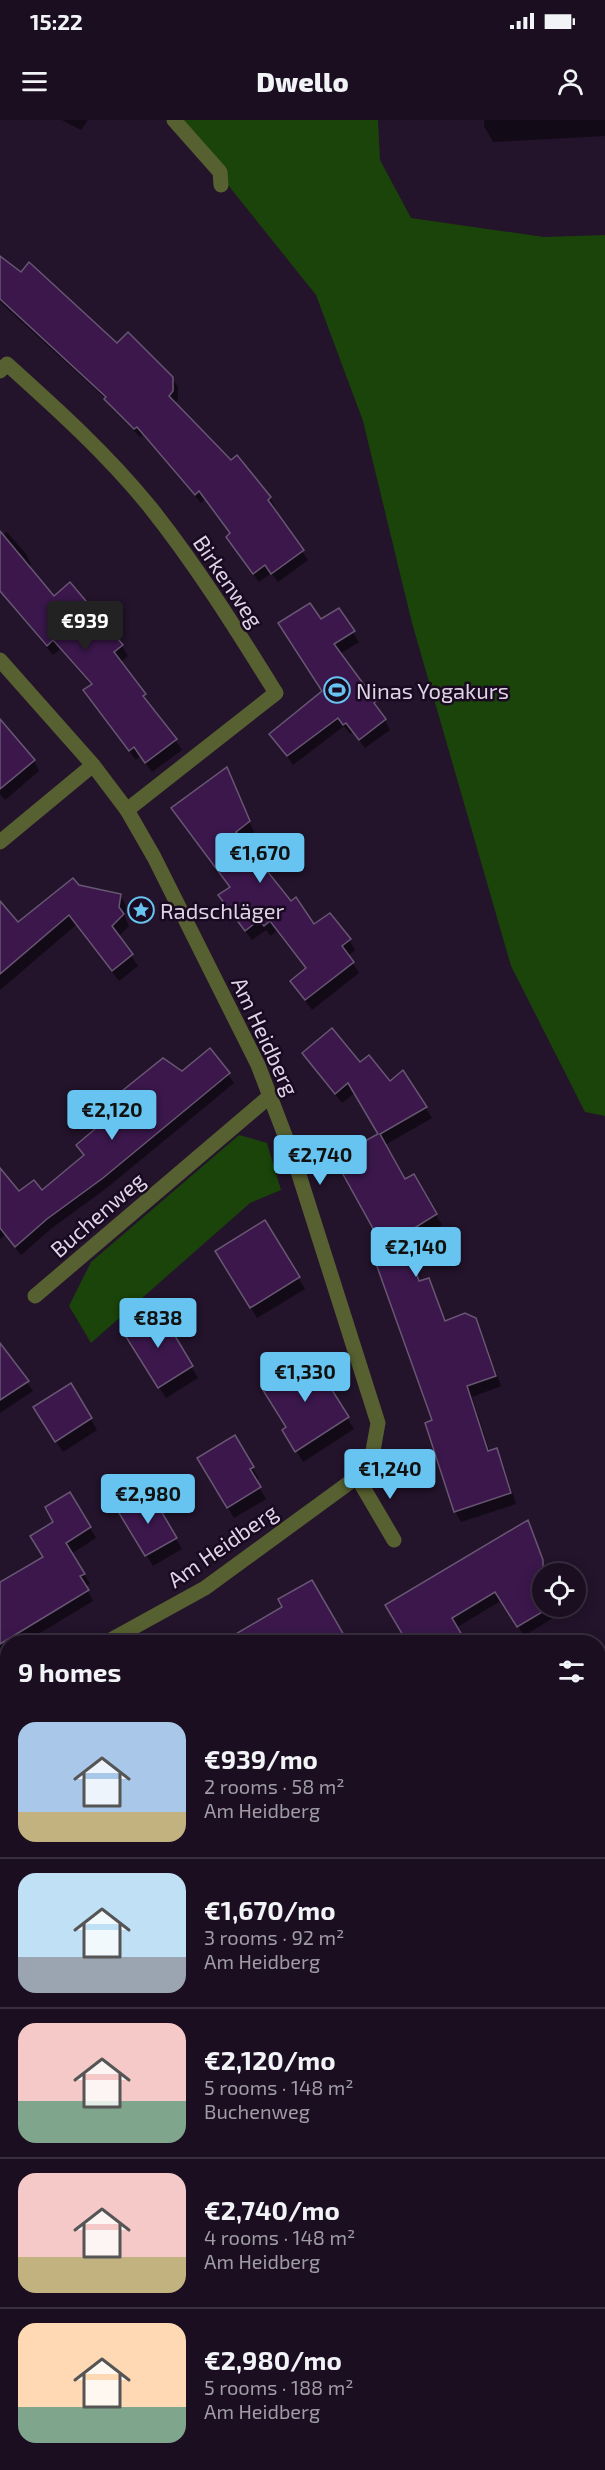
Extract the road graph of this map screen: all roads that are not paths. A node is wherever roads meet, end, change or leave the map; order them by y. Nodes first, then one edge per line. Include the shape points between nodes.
1 (174, 120) edge
2 (220, 185) dead end
3 (2, 364) edge
4 (0, 660) edge
5 (93, 765) junction
6 (127, 810) junction
7 (0, 842) edge
8 (270, 1096) junction
9 (35, 1296) dead end
10 (357, 1477) junction
11 (394, 1540) dead end
12 (120, 1635) edge

1 - 2 street via 220,172
3 - 6 street, Birkenweg via 80,431 149,506 212,590 276,693
4 - 5 street, Am Heidberg
5 - 6 street, Am Heidberg
5 - 7 street
6 - 8 street, Am Heidberg via 253,1055
8 - 9 street, Buchenweg
8 - 10 street, Am Heidberg via 294,1159 378,1423 373,1451
10 - 11 street
10 - 12 street, Am Heidberg via 205,1588

